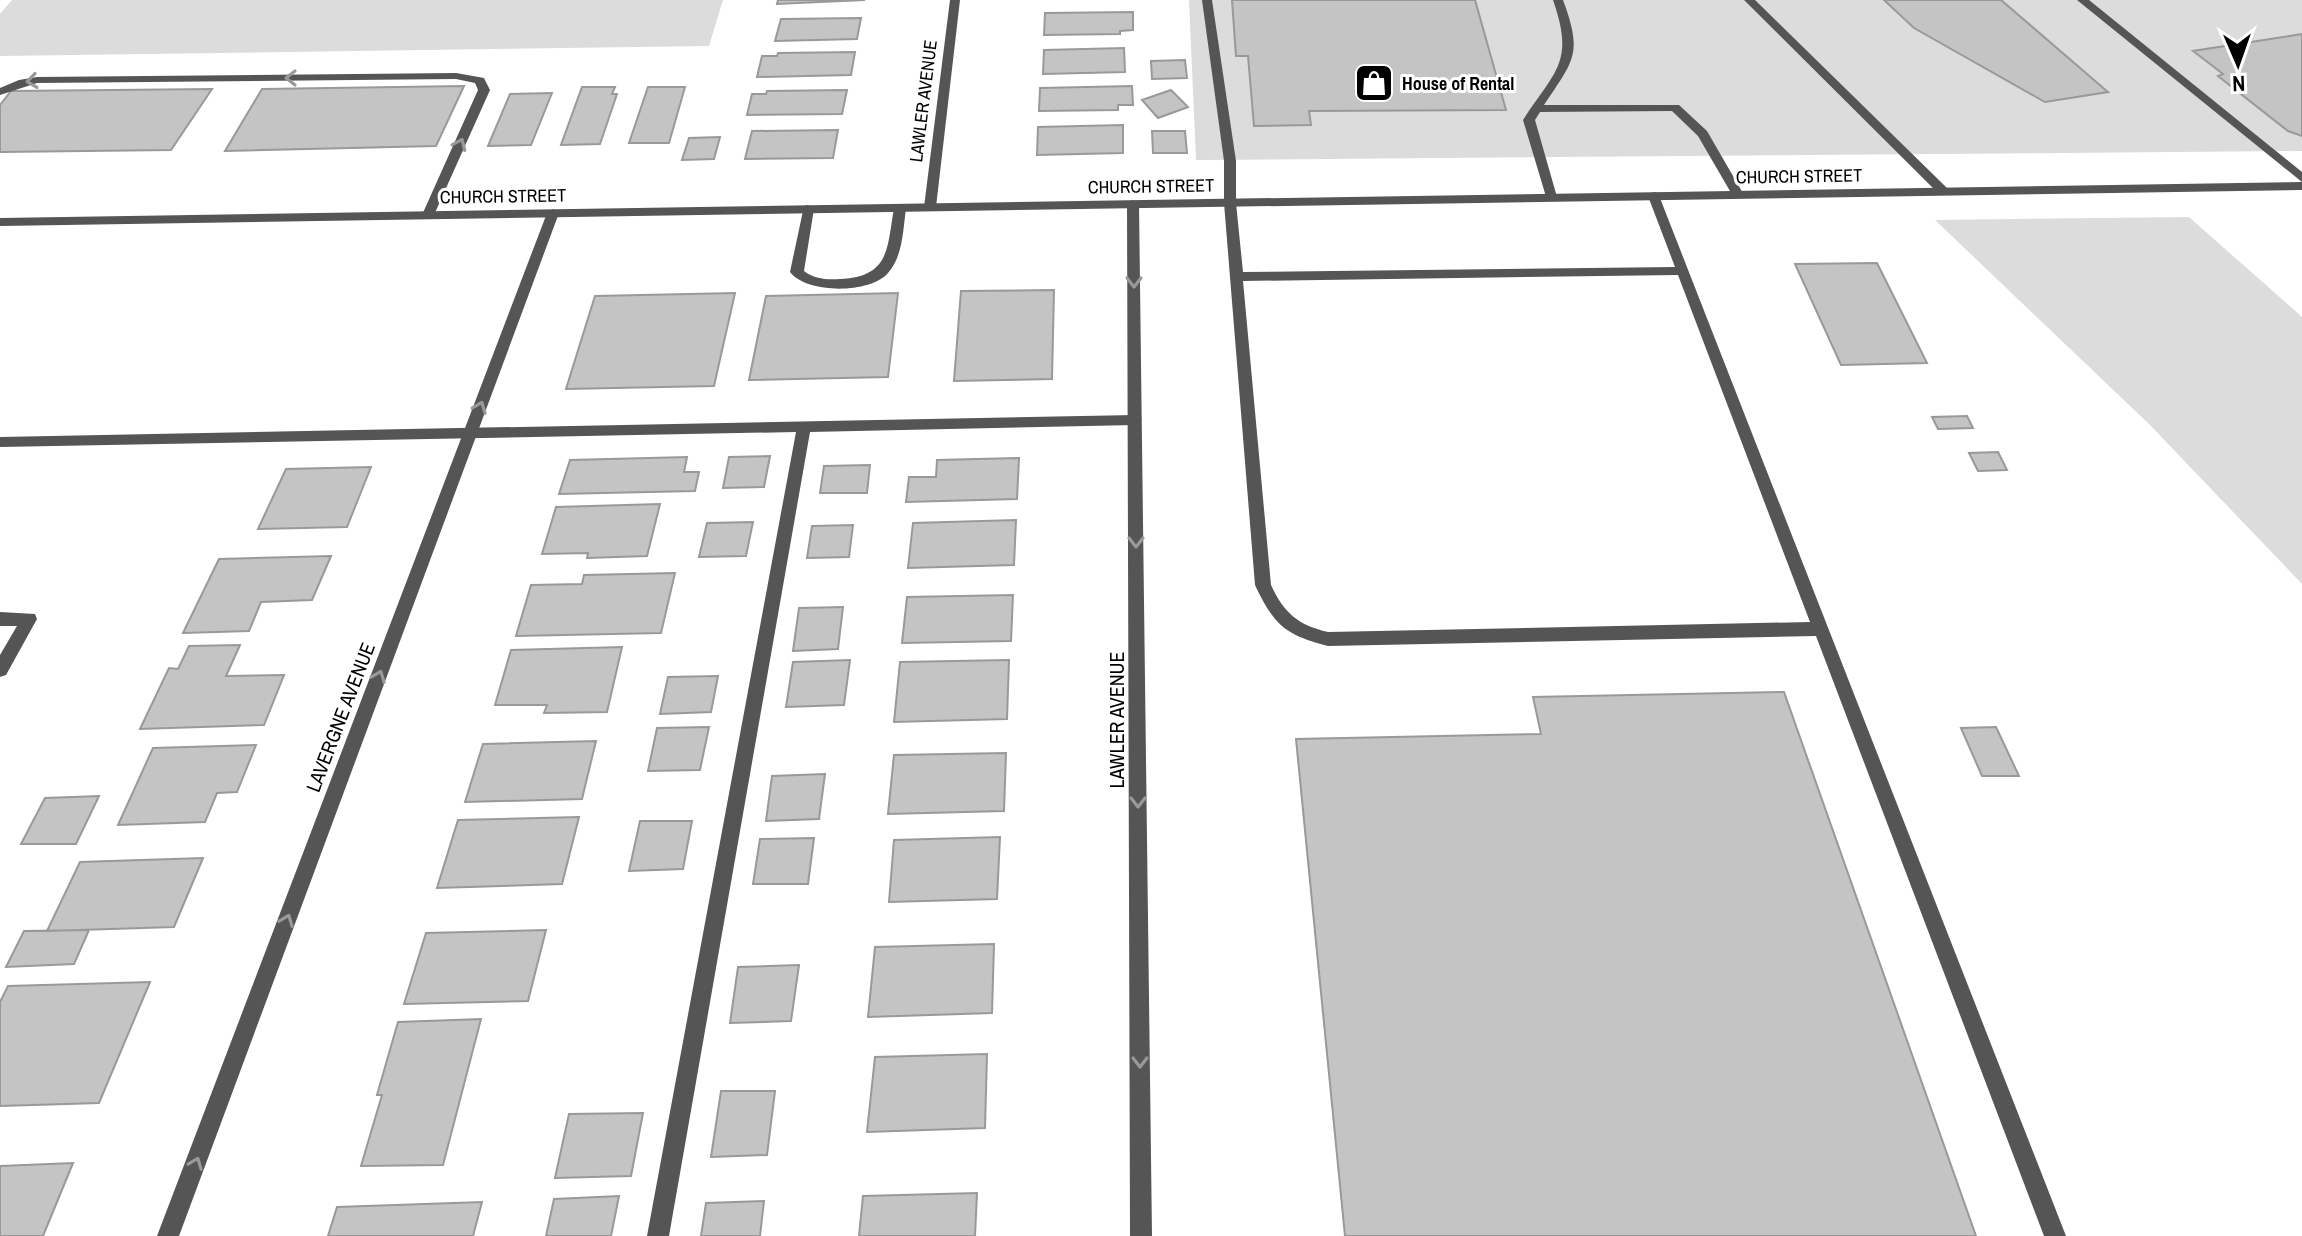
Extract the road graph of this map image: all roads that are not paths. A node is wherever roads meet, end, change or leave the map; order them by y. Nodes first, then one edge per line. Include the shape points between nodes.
1 (955, 0) edge
2 (1207, 0) edge
3 (1558, 0) edge
4 (1749, 0) edge
5 (2082, 0) edge
6 (0, 92) edge
7 (1535, 109) junction
8 (2302, 178) edge
9 (2302, 186) edge
10 (1943, 191) junction
11 (1738, 195) junction
12 (1654, 196) junction
13 (1551, 197) junction
14 (1230, 203) junction
15 (1133, 204) junction
16 (930, 207) junction
17 (900, 208) junction
18 (808, 209) junction
19 (553, 213) junction
20 (428, 215) junction
21 (0, 222) edge
22 (1683, 271) junction
23 (1236, 277) junction
24 (1135, 420) junction
25 (804, 426) junction
26 (470, 435) junction
27 (0, 442) edge
28 (0, 619) edge
29 (1820, 629) junction
30 (0, 670) edge
31 (168, 1236) edge
32 (658, 1236) edge
33 (1141, 1236) edge
34 (2055, 1236) edge

1 - 16 street, LAWLER AVENUE
2 - 14 street via 1230,161
3 - 7 street via 1571,33 1570,50 1565,67
4 - 10 street
5 - 8 street
20 -> 6 street via 484,90 480,80 37,80
7 - 11 street via 1675,107 1703,134
7 - 13 street via 1529,120
9 - 10 street, CHURCH STREET
10 - 11 street, CHURCH STREET
11 - 12 street, CHURCH STREET
12 - 13 street, CHURCH STREET
12 - 22 street
13 - 14 street, CHURCH STREET
14 - 15 street, CHURCH STREET
14 - 23 street
15 - 16 street, CHURCH STREET
15 -> 24 street, LAWLER AVENUE
16 - 17 street, CHURCH STREET
17 - 18 street, CHURCH STREET
17 - 18 street via 893,247 881,273 836,283 807,282 797,272
18 - 19 street, CHURCH STREET
19 - 20 street, CHURCH STREET
26 -> 19 street, LAVERGNE AVENUE
20 - 21 street, CHURCH STREET
22 - 23 street
22 - 29 street
23 - 29 street via 1263,585 1286,625 1328,639
24 - 25 street
24 -> 33 street, LAWLER AVENUE
25 - 26 street
25 - 32 street
26 - 27 street
31 -> 26 street, LAVERGNE AVENUE
28 - 30 street via 29,619
29 - 34 street

